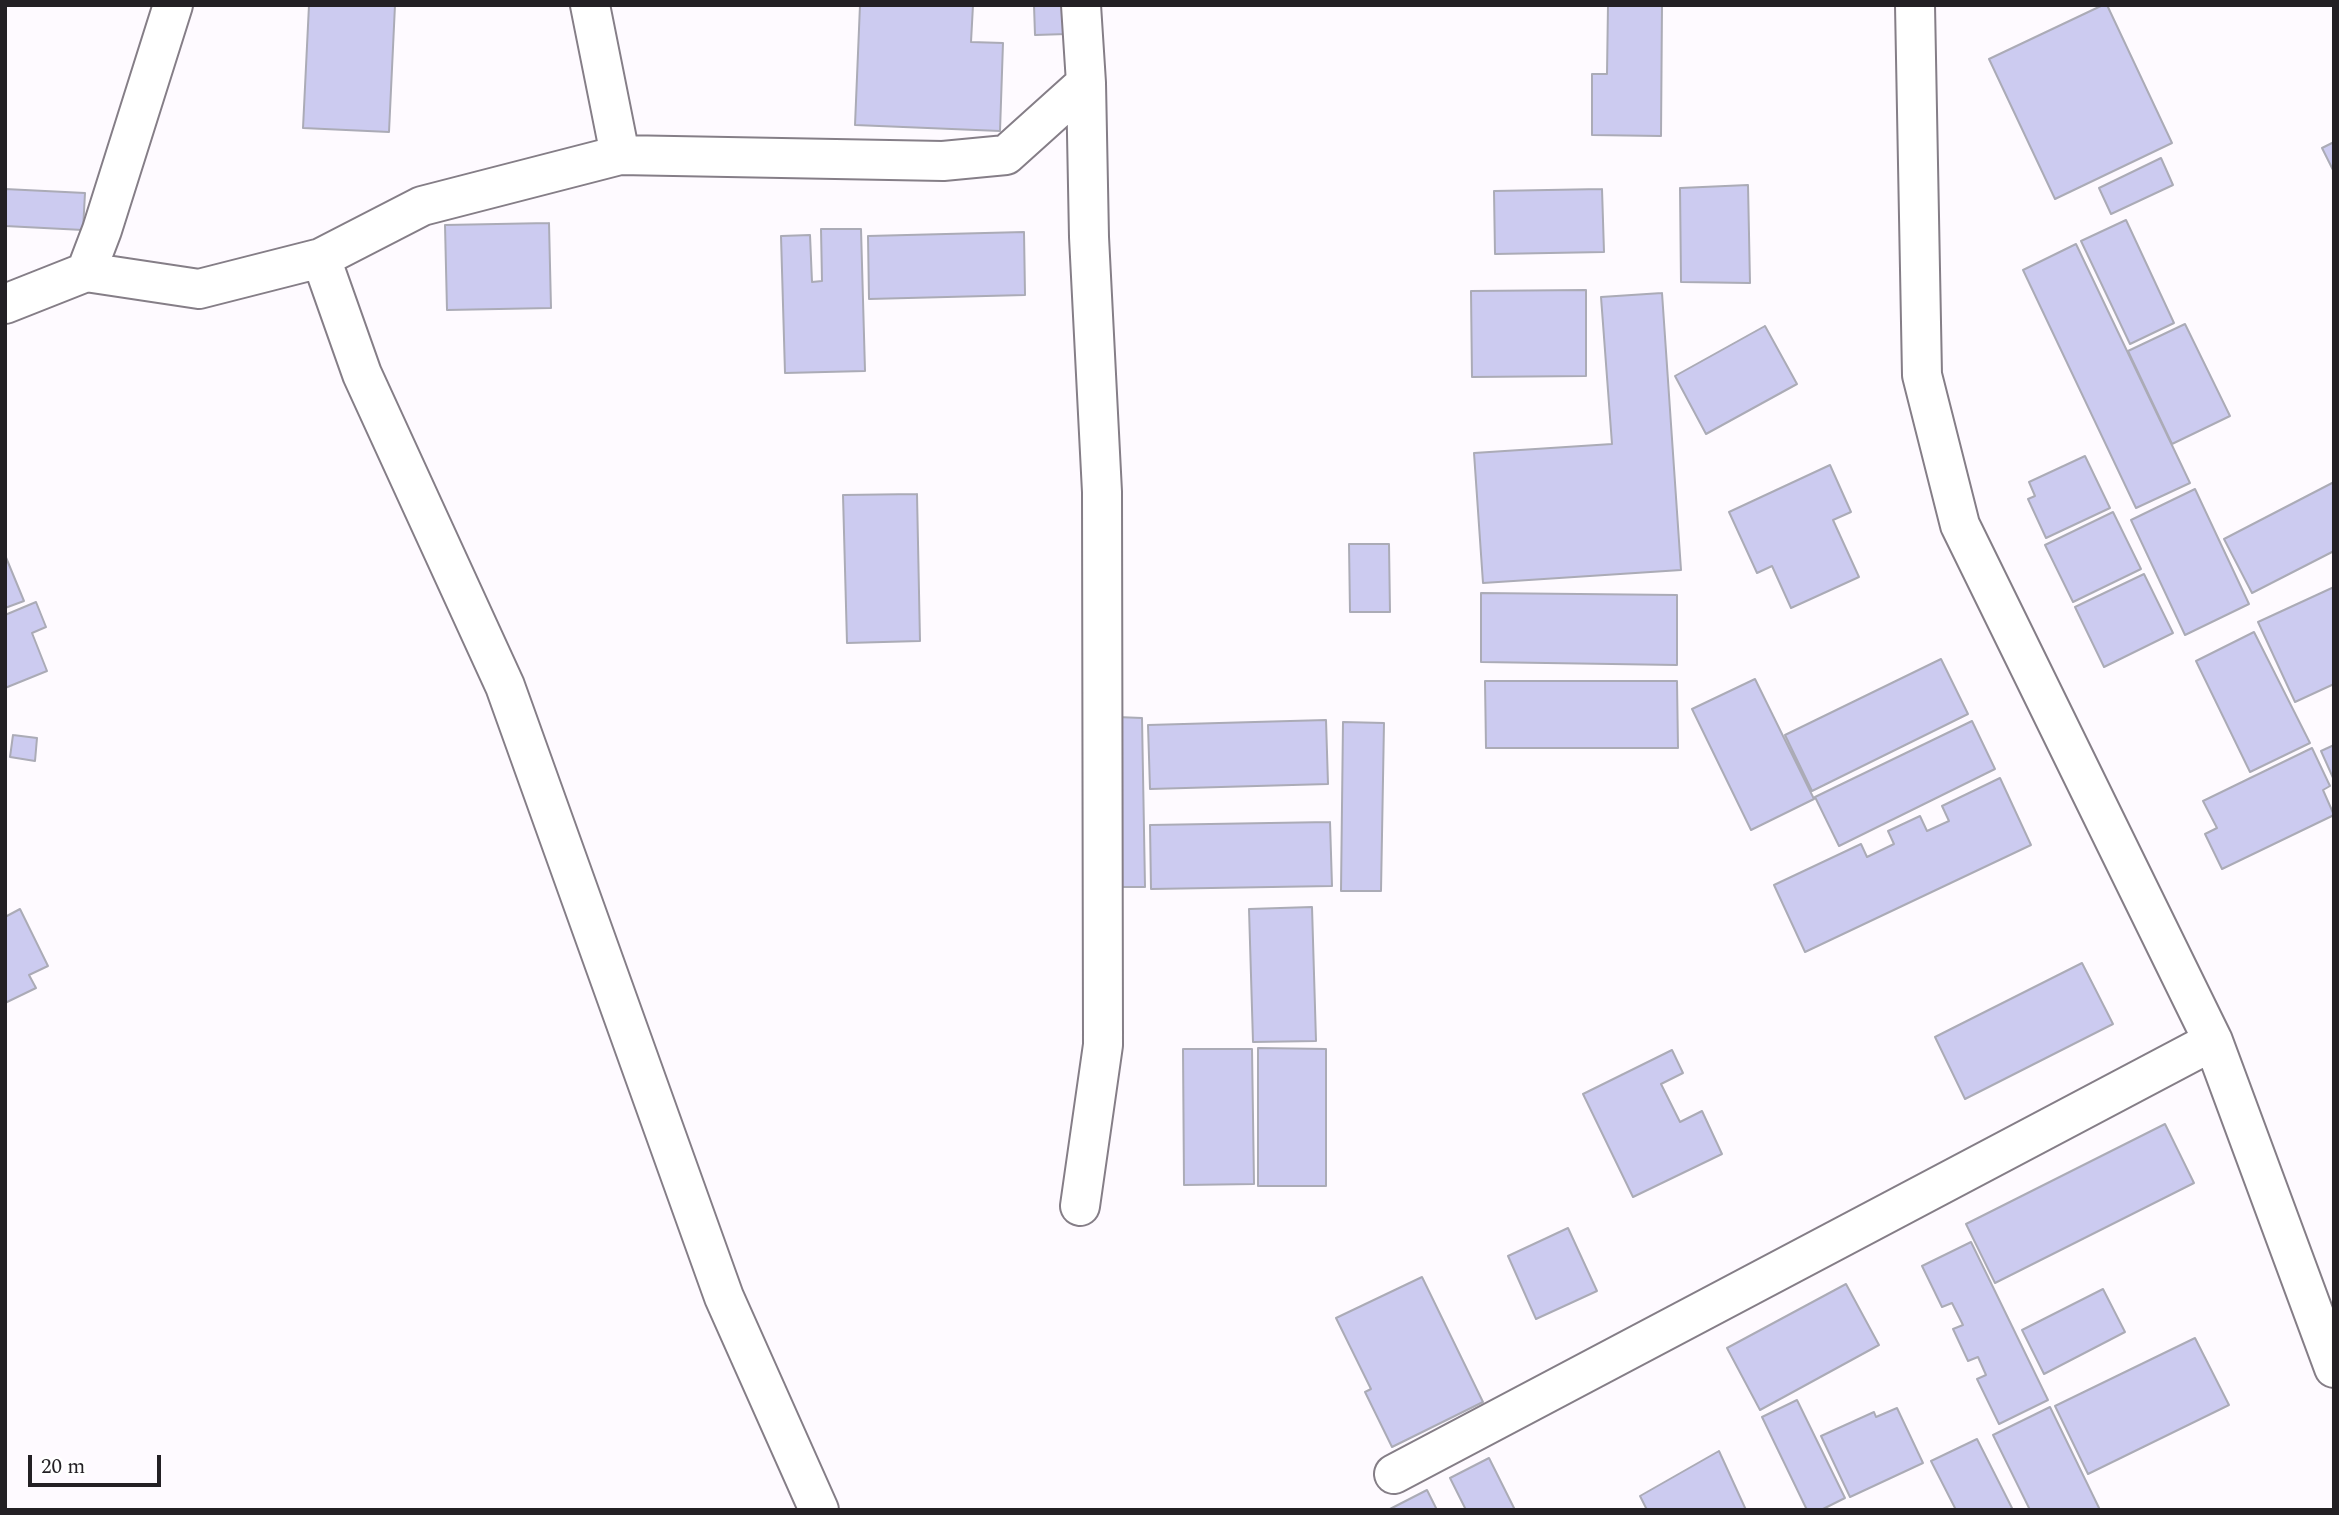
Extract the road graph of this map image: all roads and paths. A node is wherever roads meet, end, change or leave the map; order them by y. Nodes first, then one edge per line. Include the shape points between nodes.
1 (173, 5) edge
2 (590, 5) edge
3 (1081, 5) edge
4 (1915, 5) edge
5 (1086, 83) junction
6 (620, 155) junction
7 (321, 258) junction
8 (86, 272) junction
9 (5, 304) edge
10 (2213, 1041) junction
11 (1080, 1206) dead end
12 (2334, 1368) edge
13 (1394, 1474) dead end
14 (819, 1510) edge

1 - 8 street
2 - 6 street
3 - 5 street
4 - 10 street via 1922,375 1960,525
5 - 6 street via 1006,155 943,161
5 - 11 street via 1088,237 1102,492 1103,1045
6 - 7 street via 422,206
7 - 8 street via 199,289
7 - 14 street via 362,374 505,686 724,1297
8 - 9 street
10 - 12 street
10 - 13 street

